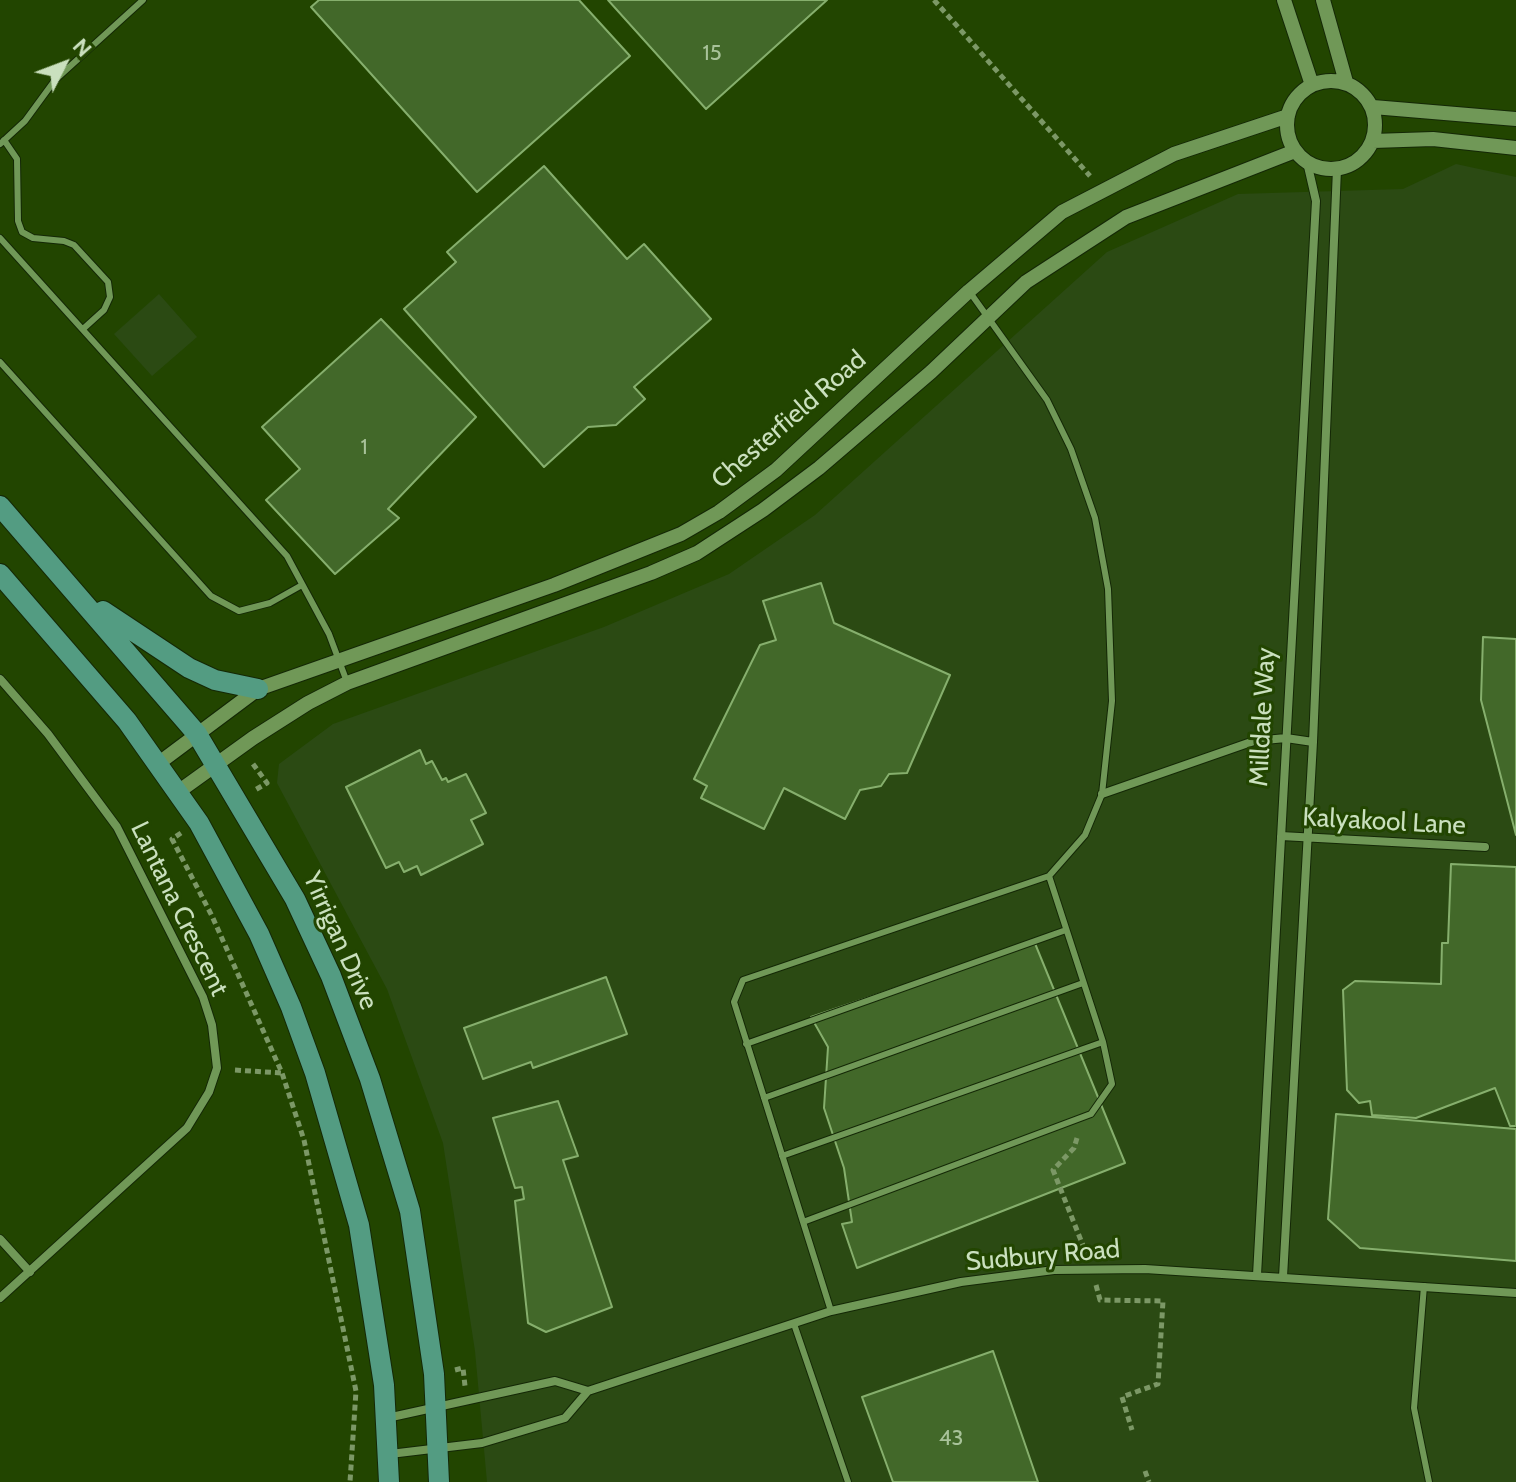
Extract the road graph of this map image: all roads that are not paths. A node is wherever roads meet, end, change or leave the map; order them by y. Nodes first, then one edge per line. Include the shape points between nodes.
1 (143, 0) edge
2 (1284, 0) edge
3 (1323, 0) edge
4 (1346, 82) junction
5 (1312, 85) junction
6 (1373, 107) junction
7 (1288, 116) junction
8 (1516, 119) edge
9 (1373, 141) junction
10 (2, 142) edge
11 (1516, 148) edge
12 (1295, 151) junction
13 (1307, 162) junction
14 (1337, 169) junction
15 (0, 238) edge
16 (969, 291) junction
17 (990, 316) junction
18 (83, 329) junction
19 (0, 362) edge
20 (0, 506) edge
21 (0, 574) edge
22 (302, 585) junction
23 (76, 593) junction
24 (339, 658) junction
25 (0, 679) edge
26 (347, 683) junction
27 (258, 689) junction
28 (197, 734) junction
29 (1286, 738) junction
30 (1313, 742) junction
31 (159, 763) junction
32 (217, 764) junction
33 (178, 792) junction
34 (1102, 794) junction
35 (1281, 836) junction
36 (1308, 838) junction
37 (1485, 847) dead end
38 (1049, 876) junction
39 (1066, 930) junction
40 (1083, 983) junction
41 (1103, 1042) junction
42 (746, 1044) junction
43 (764, 1098) junction
44 (782, 1156) junction
45 (803, 1222) junction
46 (0, 1239) edge
47 (30, 1272) junction
48 (1257, 1275) junction
49 (1283, 1277) junction
50 (1424, 1286) junction
51 (1516, 1293) edge
52 (0, 1298) edge
53 (831, 1311) junction
54 (794, 1324) junction
55 (588, 1391) junction
56 (437, 1408) junction
57 (387, 1418) junction
58 (438, 1450) junction
59 (389, 1454) junction
60 (389, 1482) edge
61 (439, 1482) edge
62 (848, 1482) edge
63 (1429, 1482) edge

1 - 10 lane via 55,80
2 - 5 street
3 - 4 street
4 - 5 street
4 - 6 street
5 - 7 street via 1301,92
6 - 8 street
6 - 9 street
7 - 12 street
7 - 16 street, Chesterfield Road via 1174,154 1062,212
9 - 11 street via 1433,139
9 - 14 street via 1365,155
10 - 18 lane via 17,159 22,232 74,245 108,282 110,297 104,310
12 - 13 street
12 - 17 street, Chesterfield Road via 1126,217 1026,282
13 - 14 street
13 - 29 street, Milldale Way via 1316,201
14 - 30 street, Milldale Way
15 - 18 lane
16 - 17 lane
16 - 24 street, Chesterfield Road via 776,470 719,512 631,557
17 - 26 street, Chesterfield Road via 794,488 697,553
17 - 34 lane via 1047,400 1095,518 1108,589 1112,701
18 - 22 lane via 287,556
19 - 22 lane via 211,596 239,611 270,603
20 - 23 main road, Yirrigan Drive
21 - 31 main road
22 - 24 lane
23 - 27 main road via 189,668
23 - 28 main road, Yirrigan Drive
24 - 26 lane
24 - 27 street, Chesterfield Road
25 - 47 street, Lantana Crescent via 117,827 203,997 217,1068 187,1128
26 - 32 street, Chesterfield Road
27 - 28 street, Chesterfield Road
28 - 31 street, Chesterfield Road
28 - 32 main road, Yirrigan Drive
29 - 30 street
29 - 34 street via 1254,741
29 - 35 street, Milldale Way
30 - 36 street, Milldale Way
31 - 33 main road
32 - 33 street, Chesterfield Road
32 - 56 main road, Yirrigan Drive via 295,899 370,1079 410,1211
33 - 57 main road via 207,834 259,934 315,1073 359,1225
34 - 38 lane via 1085,835
35 - 36 street, Kalyakool Lane
35 - 48 street, Milldale Way
36 - 37 street, Kalyakool Lane
36 - 49 street, Milldale Way
38 - 39 lane
38 - 42 lane via 743,980 734,1002
39 - 40 lane
39 - 42 lane
40 - 41 lane
40 - 43 lane
41 - 44 lane
41 - 45 lane via 1112,1084 1091,1114
42 - 43 lane
43 - 44 lane
44 - 45 lane
45 - 53 lane
46 - 47 street
47 - 52 street, Lantana Crescent
48 - 49 street, Sudbury Road
48 - 53 street, Sudbury Road via 1054,1270 961,1282
49 - 50 street, Sudbury Road
50 - 51 street, Sudbury Road
50 - 63 lane via 1414,1408
53 - 54 street, Sudbury Road
54 - 55 street, Sudbury Road
54 - 62 lane
55 - 56 street via 555,1381
55 - 58 street, Sudbury Road via 565,1418
56 - 57 street
56 - 58 main road, Yirrigan Drive
57 - 59 main road
58 - 59 street, Sudbury Road
58 - 61 main road, Yirrigan Drive
59 - 60 main road

